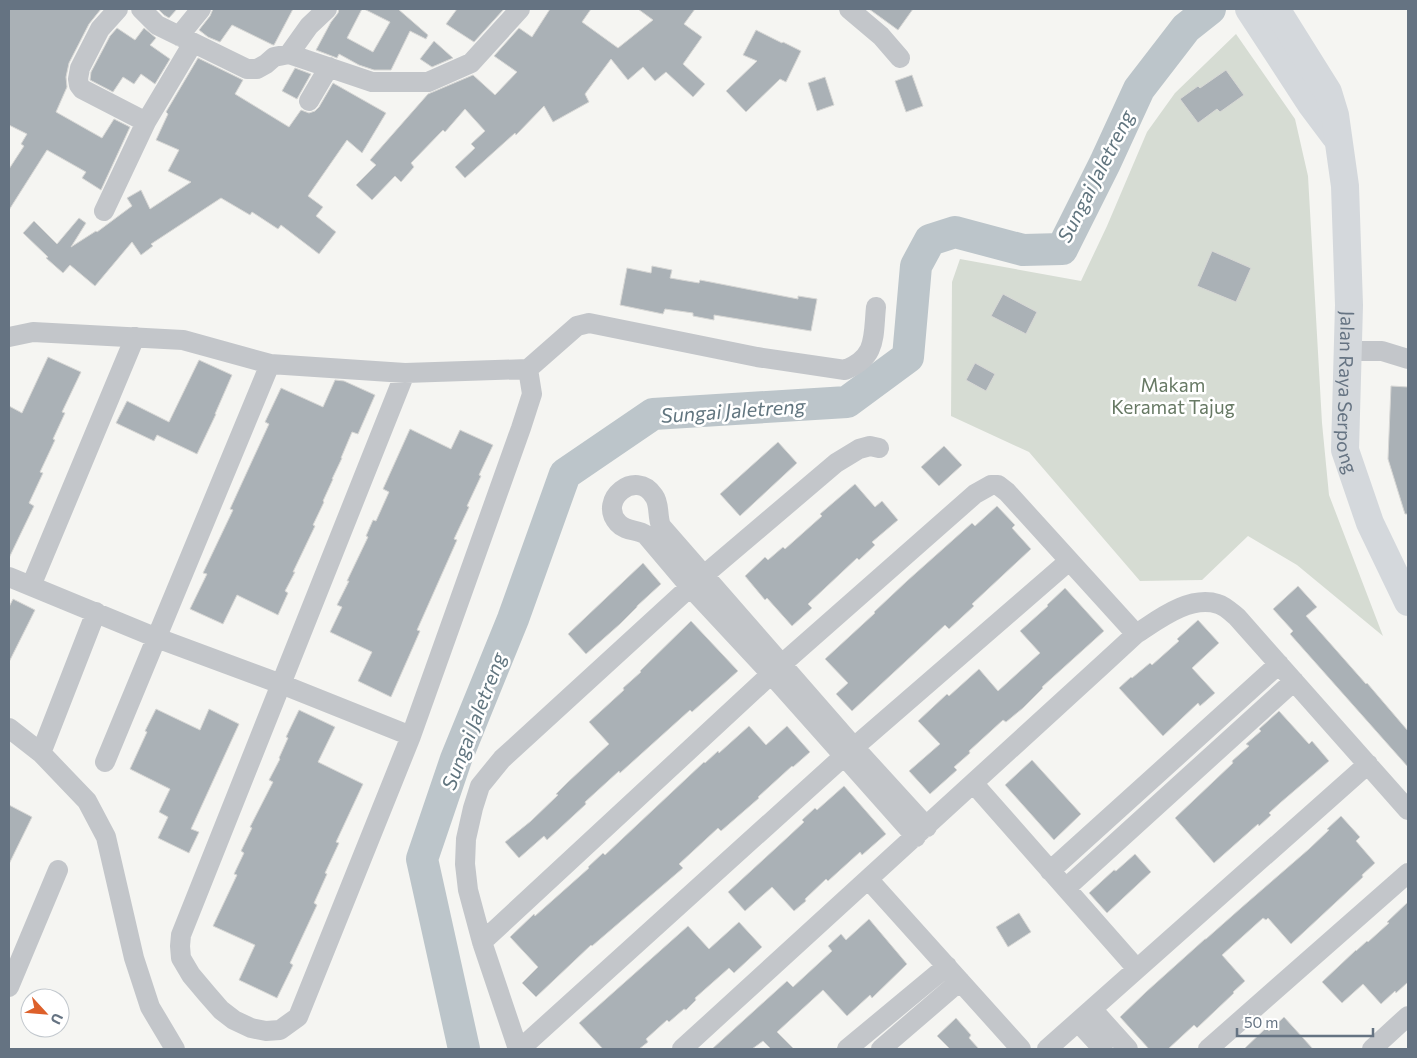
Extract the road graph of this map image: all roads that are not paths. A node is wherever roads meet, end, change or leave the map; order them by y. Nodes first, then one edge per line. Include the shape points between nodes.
1 (118, 9) edge
2 (141, 9) edge
3 (200, 9) edge
4 (327, 9) edge
5 (520, 9) edge
6 (850, 9) edge
7 (1248, 9) edge
8 (1276, 9) edge
9 (186, 39) junction
10 (1284, 42) junction
11 (289, 54) junction
12 (900, 58) dead end
13 (329, 67) junction
14 (309, 101) dead end
15 (146, 122) junction
16 (104, 211) dead end
17 (876, 307) dead end
18 (9, 337) edge
19 (135, 337) junction
20 (1347, 351) junction
21 (1408, 359) edge
22 (270, 364) junction
23 (528, 369) junction
24 (405, 373) junction
25 (879, 448) dead end
26 (1069, 561) junction
27 (9, 577) edge
28 (697, 581) junction
29 (31, 586) junction
30 (1408, 602) edge
31 (96, 612) junction
32 (1136, 634) junction
33 (157, 638) junction
34 (1279, 664) junction
35 (776, 669) junction
36 (1294, 681) junction
37 (281, 684) junction
38 (9, 728) edge
39 (411, 736) junction
40 (849, 751) junction
41 (41, 753) junction
42 (105, 762) dead end
43 (1368, 764) junction
44 (974, 784) junction
45 (1408, 810) edge
46 (921, 832) junction
47 (58, 870) dead end
48 (1050, 871) junction
49 (1408, 873) edge
50 (868, 879) junction
51 (1066, 888) junction
52 (482, 942) junction
53 (947, 966) junction
54 (1137, 969) junction
55 (960, 981) junction
56 (9, 987) edge
57 (1085, 1016) junction
58 (1408, 1016) edge
59 (175, 1049) edge
60 (519, 1049) edge
61 (682, 1049) edge
62 (846, 1049) edge
63 (881, 1049) edge
64 (1021, 1049) edge
65 (1047, 1049) edge
66 (1103, 1049) edge
67 (1128, 1049) edge
68 (1208, 1049) edge
69 (1372, 1049) edge

1 - 15 street via 100,29 80,68 79,85
2 - 9 street via 157,25
3 - 9 street
4 - 11 street via 309,26
5 - 13 street via 471,63 428,82 372,82
6 - 12 street
7 - 10 main road, Jalan Raya Serpong
8 - 10 main road, Jalan Raya Serpong
9 - 11 street via 247,69 257,69 274,57
9 - 15 street via 175,76
10 - 20 main road, Jalan Raya Serpong via 1328,92 1335,114 1344,186 1349,305
11 - 13 street
13 - 14 street
15 - 16 street
17 - 23 street via 872,345 866,357 845,370 757,357 589,323 577,326
18 - 19 street via 33,332
19 - 22 street via 183,340
19 - 29 street
20 - 21 street via 1382,351
20 - 30 main road, Jalan Raya Serpong via 1345,450 1370,523
22 - 24 street
22 - 33 street
23 - 24 street
23 - 39 street via 532,394
24 - 37 street
25 - 28 street via 859,449 836,463
26 - 32 street
26 - 35 street via 1006,492 998,485 991,485 975,494
26 - 40 street
27 - 29 street
28 - 28 street via 646,535 619,524 612,511 618,492 636,485 649,489 656,499 661,526
28 - 35 street
28 - 52 street via 502,759 480,786 466,839 465,864 468,890
29 - 31 street
31 - 33 street
31 - 41 street
32 - 34 street via 1176,609 1200,603 1220,604 1237,616
32 - 44 street
33 - 37 street
33 - 42 street
34 - 36 street
34 - 48 street
35 - 40 street
35 - 52 street
36 - 43 street
36 - 51 street
37 - 39 street
37 - 39 street via 181,935 180,946 181,958 206,994 234,1020 251,1028 280,1030 298,1017
38 - 41 street
40 - 46 street
40 - 60 street
41 - 59 street via 87,801 106,837 134,958 150,1007
43 - 45 street
43 - 54 street
44 - 46 street
44 - 48 street
46 - 50 street
47 - 56 street
48 - 51 street
49 - 68 street
50 - 53 street
50 - 61 street
51 - 54 street
52 - 60 street
53 - 55 street
53 - 62 street
54 - 57 street
55 - 63 street
55 - 64 street
57 - 65 street
57 - 66 street
57 - 67 street
58 - 69 street

